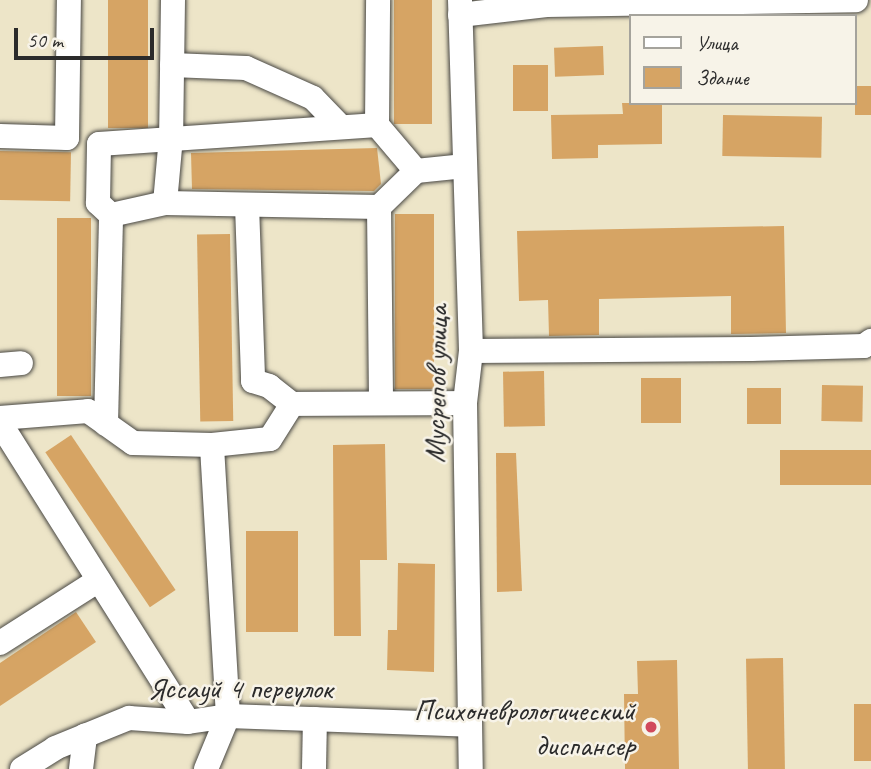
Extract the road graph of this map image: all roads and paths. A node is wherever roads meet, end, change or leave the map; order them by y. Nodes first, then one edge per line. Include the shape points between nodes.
1 (69, 0) edge
2 (173, 0) edge
3 (378, 0) edge
4 (856, 0) edge
5 (602, 2) edge
6 (460, 8) edge
7 (172, 65) junction
8 (377, 125) junction
9 (341, 127) junction
10 (0, 136) edge
11 (171, 137) junction
12 (67, 138) junction
13 (100, 144) junction
14 (465, 166) junction
15 (416, 171) junction
16 (165, 203) junction
17 (247, 205) junction
18 (379, 207) junction
19 (111, 215) junction
20 (871, 341) edge
21 (471, 351) junction
22 (381, 402) junction
23 (465, 403) junction
24 (292, 404) junction
25 (0, 420) edge
26 (106, 424) junction
27 (212, 445) junction
28 (99, 580) junction
29 (0, 643) edge
30 (228, 716) junction
31 (315, 719) junction
32 (188, 722) junction
33 (469, 725) junction
34 (85, 736) junction
35 (22, 769) edge
36 (81, 769) edge
37 (206, 769) edge
38 (314, 769) edge
39 (471, 769) edge

1 - 12 street
2 - 7 street
3 - 8 street
4 - 5 street
5 - 6 street
6 - 14 street, Мусрепов улица
7 - 9 street via 246,68 313,98
7 - 11 street
8 - 9 street
8 - 15 street
9 - 11 street
10 - 12 street
11 - 13 street
11 - 16 street
12 - 13 street
13 - 19 street via 98,203
14 - 15 street
14 - 21 street, Мусрепов улица
15 - 18 street
16 - 17 street
16 - 19 street
17 - 18 street
17 - 24 street via 253,381 269,386
18 - 22 street
19 - 26 street
20 - 21 street via 864,346 751,349
21 - 23 street, Мусрепов улица
22 - 23 street
22 - 24 street
23 - 33 street, Мусрепов улица
24 - 27 street via 270,439
25 - 26 street via 88,411
25 - 28 street
26 - 27 street via 133,443
27 - 30 street
28 - 29 street
28 - 32 street
30 - 31 street, Яссауй 4 переулок
30 - 32 street, Яссауй 4 переулок
30 - 37 street
31 - 33 street, Яссауй 4 переулок
31 - 38 street
32 - 34 street, Яссауй 4 переулок via 129,718
33 - 39 street, Мусрепов улица
34 - 35 street, Яссауй 4 переулок
34 - 36 street

